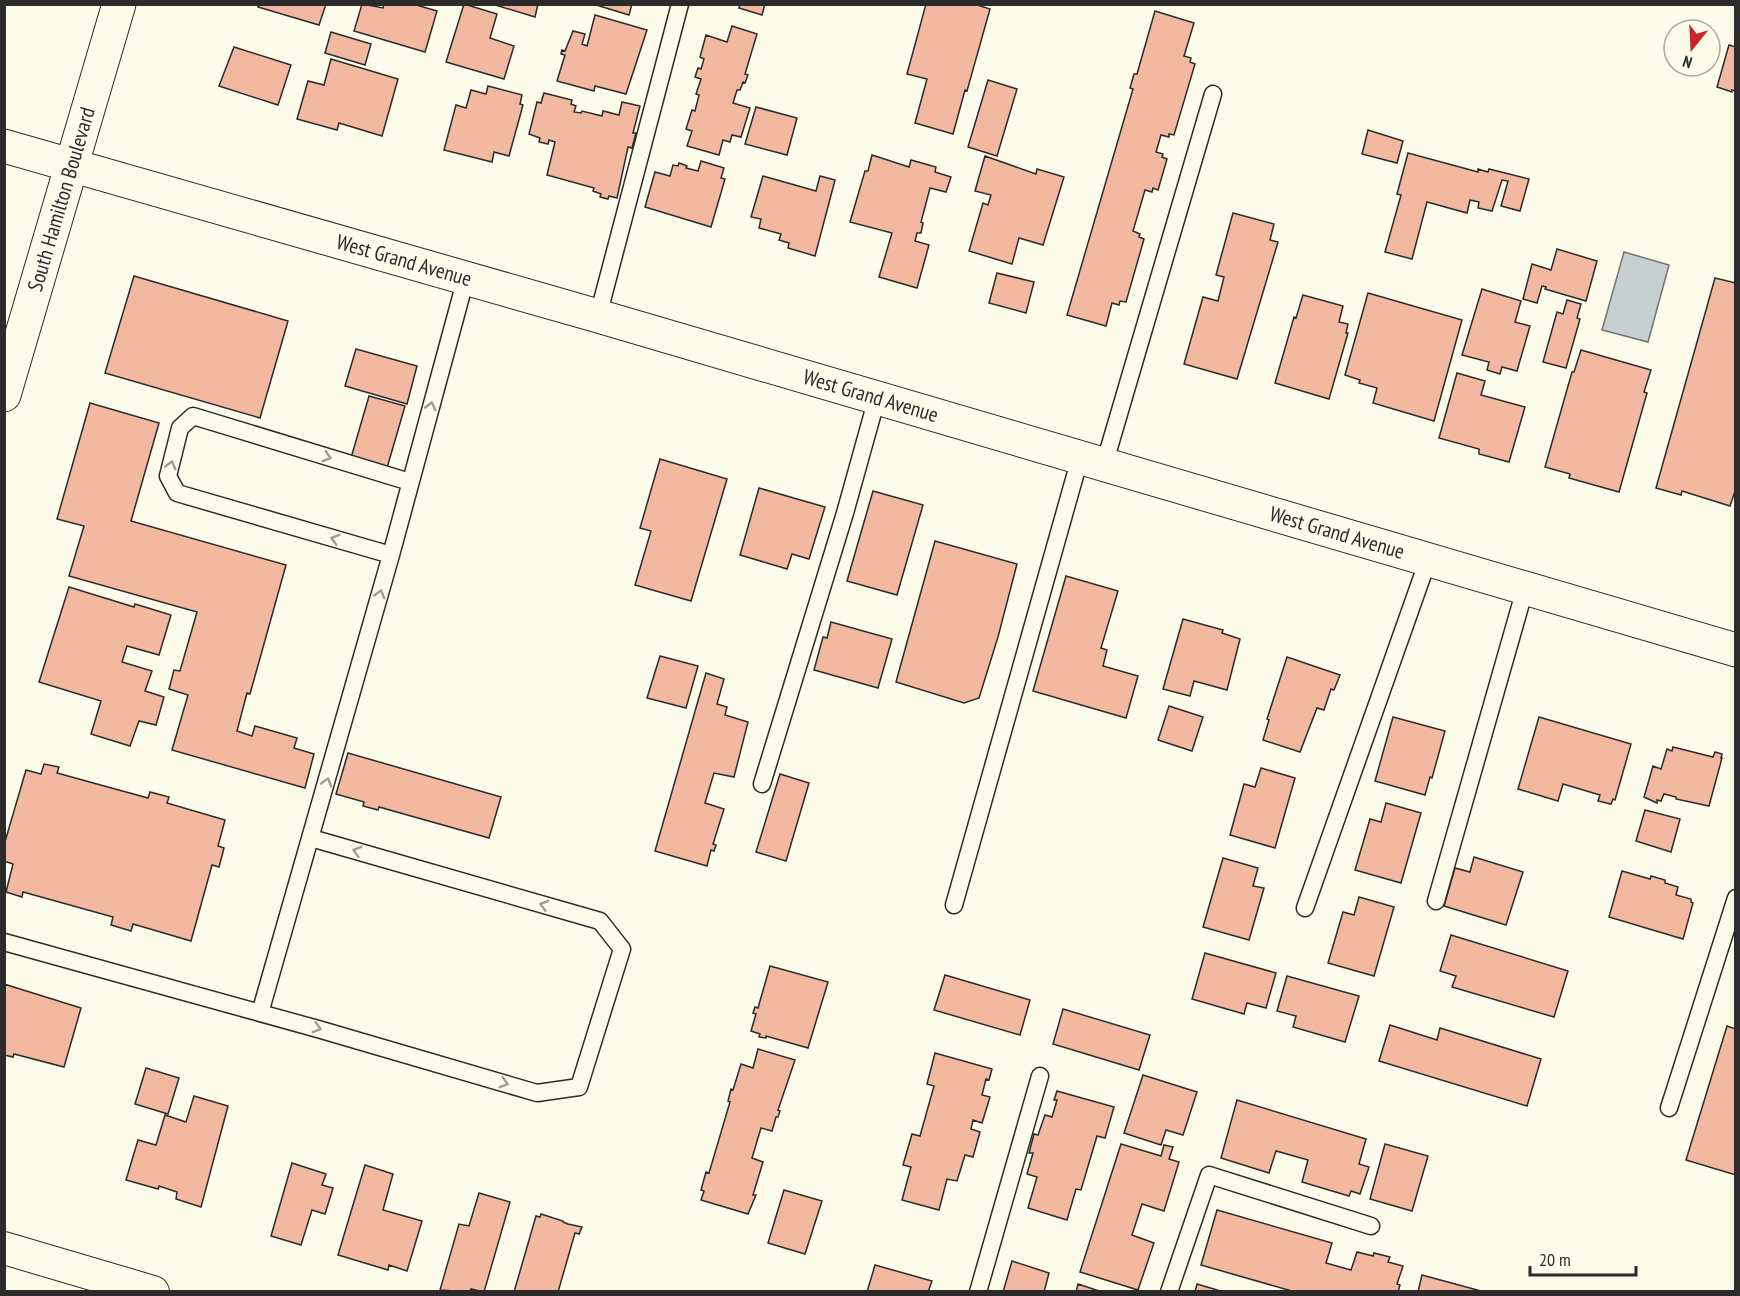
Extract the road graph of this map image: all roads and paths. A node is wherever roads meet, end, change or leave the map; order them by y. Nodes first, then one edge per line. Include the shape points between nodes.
1 (119, 4) edge
2 (680, 4) edge
3 (1213, 94) dead end
4 (4, 146) edge
5 (71, 166) junction
6 (466, 278) junction
7 (598, 316) junction
8 (4, 395) edge
9 (877, 398) junction
10 (1092, 461) junction
11 (411, 482) junction
12 (391, 555) junction
13 (1428, 560) junction
14 (1525, 589) junction
15 (1736, 650) edge
16 (762, 784) dead end
17 (311, 838) junction
18 (1736, 898) edge
19 (1436, 901) dead end
20 (954, 905) dead end
21 (1305, 908) dead end
22 (4, 942) edge
23 (260, 1013) junction
24 (1040, 1077) dead end
25 (1669, 1108) dead end
26 (1371, 1226) dead end
27 (4, 1248) edge
28 (153, 1292) edge
29 (978, 1292) edge
30 (1170, 1292) edge

1 - 5 street, South Hamilton Boulevard
2 - 7 lane
3 - 10 lane
4 - 5 street, West Grand Avenue
5 - 6 street, West Grand Avenue
5 - 8 street, South Hamilton Boulevard
6 - 7 street, West Grand Avenue
11 -> 6 lane
7 - 9 street, West Grand Avenue
9 - 10 street, West Grand Avenue
9 - 16 lane
10 - 13 street, West Grand Avenue
10 - 20 lane
11 - 12 lane
12 -> 11 lane via 177,493 168,476 180,428 193,416
17 -> 12 lane
13 - 14 street, West Grand Avenue
13 - 21 lane
14 - 15 street, West Grand Avenue
14 - 19 lane
17 - 23 lane
23 -> 17 lane via 537,1093 579,1087 622,949 600,921
18 - 25 lane
22 - 23 lane
24 - 29 lane
26 - 30 lane via 1209,1174
27 - 28 street

